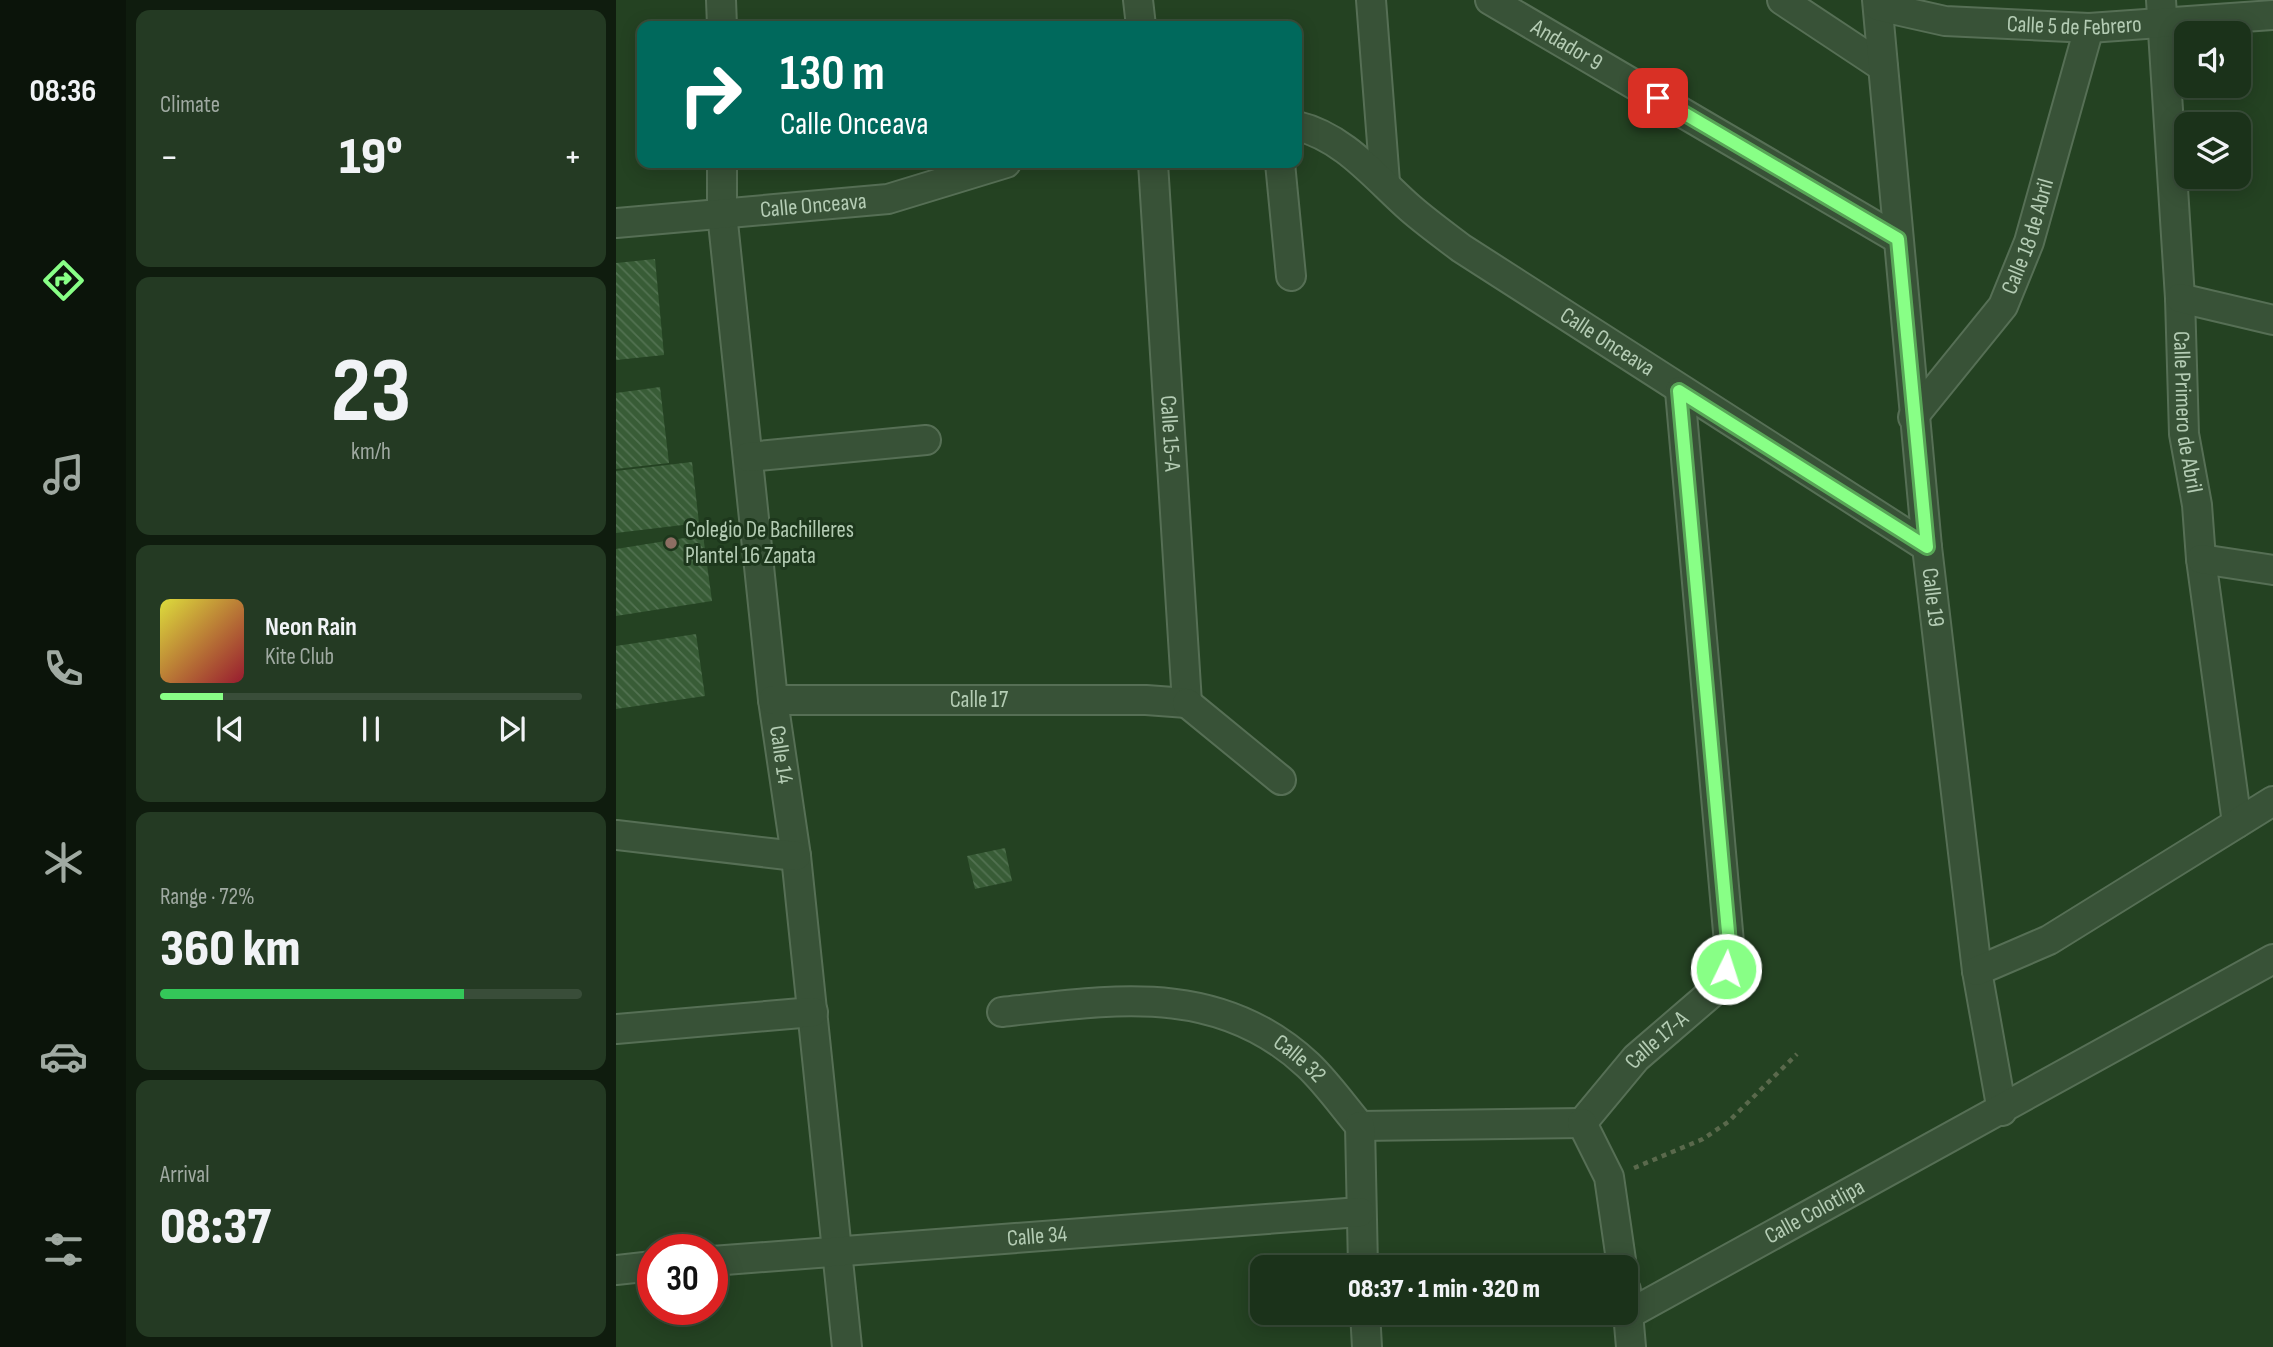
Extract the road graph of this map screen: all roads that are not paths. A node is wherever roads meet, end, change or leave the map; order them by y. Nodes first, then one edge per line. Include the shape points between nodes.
1 (722, 0) edge
2 (1138, 0) edge
3 (1371, 0) edge
4 (1490, 0) edge
5 (1782, 0) edge
6 (1877, 3) edge
7 (2162, 12) edge
8 (2273, 15) edge
9 (722, 21) edge
10 (1140, 21) edge
11 (2089, 28) junction
12 (1883, 67) junction
13 (1302, 127) edge
14 (722, 168) edge
15 (990, 168) edge
16 (1153, 168) edge
17 (1280, 168) edge
18 (1385, 182) junction
19 (722, 213) junction
20 (616, 223) edge
21 (1898, 239) junction
22 (1291, 276) dead end
23 (2180, 298) junction
24 (2273, 320) edge
25 (1679, 391) junction
26 (1913, 417) junction
27 (926, 440) dead end
28 (748, 457) junction
29 (1927, 547) junction
30 (2201, 559) junction
31 (2273, 569) edge
32 (773, 700) junction
33 (1187, 703) junction
34 (1281, 780) dead end
35 (2273, 801) edge
36 (2237, 823) junction
37 (616, 835) edge
38 (796, 856) junction
39 (2273, 959) edge
40 (1977, 971) junction
41 (813, 1012) junction
42 (1002, 1012) dead end
43 (616, 1029) edge
44 (2001, 1111) junction
45 (1582, 1123) junction
46 (1360, 1126) junction
47 (1360, 1212) junction
48 (838, 1251) junction
49 (1362, 1255) edge
50 (1620, 1255) edge
51 (728, 1260) edge
52 (637, 1267) edge
53 (616, 1269) edge
54 (1638, 1297) edge
55 (1366, 1325) edge
56 (1630, 1325) edge
57 (847, 1347) edge
58 (1367, 1347) edge
59 (1631, 1347) edge

1 - 9 street
2 - 10 street
3 - 18 street
4 - 21 street, Andador 9
5 - 12 street
6 - 11 street, Calle 5 de Febrero via 1945,21
6 - 12 street, Calle 19
7 - 8 street, Calle 5 de Febrero
7 - 11 street, Calle 5 de Febrero
7 - 23 street, Calle Primero de Abril
11 - 26 street, Calle 18 de Abril via 2029,242 2003,306
12 - 21 street, Calle 19
13 - 18 street, Calle Onceava via 1346,150
14 - 19 street, Calle 14
15 - 19 street, Calle Onceava via 888,199
16 - 33 street, Calle 15-A
17 - 22 street
18 - 25 street, Calle Onceava via 1461,248
19 - 20 street, Calle Onceava
19 - 28 street, Calle 14
21 - 26 street, Calle 19
23 - 24 street
23 - 30 street, Calle Primero de Abril via 2184,434
25 - 29 street, Calle Onceava
25 - 45 street, Calle 17-A via 1730,954 1722,984 1636,1058
26 - 29 street, Calle 19
27 - 28 street
28 - 32 street, Calle 14
29 - 40 street, Calle 19
30 - 31 street
30 - 36 street, Calle Primero de Abril
32 - 33 street, Calle 17
32 - 38 street, Calle 14
33 - 34 street
35 - 36 street
36 - 40 street via 2049,940
37 - 38 street
38 - 41 street, Calle 14
39 - 44 street, Calle Colotlipa
40 - 44 street, Calle 19
41 - 43 street
41 - 48 street, Calle 14
42 - 46 street, Calle 32 via 1123,999 1204,1006 1259,1030 1308,1064
44 - 54 street, Calle Colotlipa
45 - 46 street
45 - 50 street via 1609,1177
46 - 47 street
47 - 48 street, Calle 34
47 - 49 street
48 - 51 street, Calle 34
48 - 57 street, Calle 14
52 - 53 street
55 - 58 street
56 - 59 street

